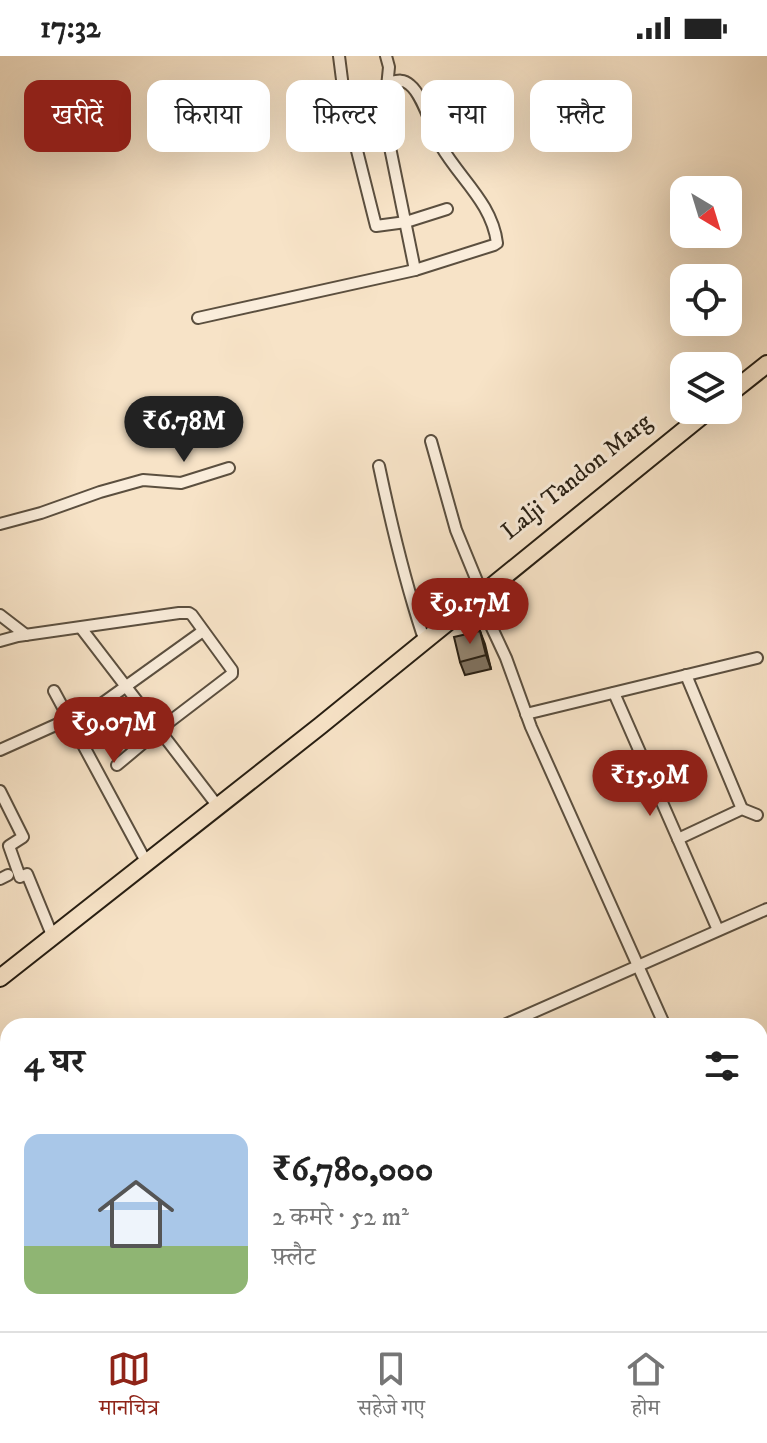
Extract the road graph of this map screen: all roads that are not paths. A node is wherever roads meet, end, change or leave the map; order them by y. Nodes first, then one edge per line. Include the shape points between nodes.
1 (339, 56) edge
2 (386, 56) edge
3 (387, 80) edge
4 (405, 81) edge
5 (391, 152) edge
6 (447, 209) dead end
7 (406, 222) junction
8 (415, 270) junction
9 (198, 318) dead end
10 (767, 354) edge
11 (767, 364) edge
12 (742, 374) edge
13 (742, 383) edge
14 (681, 424) edge
15 (689, 424) edge
16 (431, 441) dead end
17 (653, 450) junction
18 (379, 466) dead end
19 (229, 468) dead end
20 (0, 524) edge
21 (476, 592) junction
22 (0, 615) edge
23 (81, 628) junction
24 (203, 631) junction
25 (422, 633) junction
26 (26, 635) junction
27 (0, 641) edge
28 (757, 658) dead end
29 (686, 675) junction
30 (126, 686) junction
31 (54, 691) dead end
32 (614, 693) junction
33 (93, 710) dead end
34 (526, 714) junction
35 (69, 719) junction
36 (160, 729) junction
37 (0, 750) edge
38 (117, 765) dead end
39 (0, 791) edge
40 (213, 800) junction
41 (742, 809) junction
42 (757, 815) dead end
43 (678, 839) junction
44 (161, 846) junction
45 (143, 856) junction
46 (767, 909) edge
47 (50, 930) junction
48 (718, 930) junction
49 (638, 964) junction
50 (0, 970) edge
51 (0, 978) edge
52 (520, 1018) edge
53 (662, 1018) edge

1 - 7 street via 345,103 376,226
2 - 3 street
4 - 8 street via 415,89 442,147 486,208 497,239 494,245
5 - 7 street
6 - 7 street
7 - 8 street
8 - 9 street
10 - 12 main road
11 - 13 main road
14 - 17 main road, Lalji Tandon Marg
15 - 17 main road, Lalji Tandon Marg
16 - 21 street
17 - 21 main road, Lalji Tandon Marg
18 - 25 street
19 - 20 street via 181,483 143,480
21 - 25 main road, Lalji Tandon Marg
21 - 34 street
21 - 44 main road, Lalji Tandon Marg
22 - 26 street
23 - 24 street via 189,613
23 - 26 street
23 - 30 street
24 - 30 street
24 - 36 street via 232,674
25 - 40 main road, Lalji Tandon Marg
26 - 27 street
28 - 29 street
29 - 32 street
29 - 41 street
30 - 33 street
30 - 36 street
31 - 35 street
32 - 34 street
32 - 43 street
34 - 49 street
35 - 37 street
35 - 45 street
36 - 38 street
36 - 40 street
39 - 47 street via 23,837 9,846 20,877 27,874
40 - 44 main road, Lalji Tandon Marg
41 - 42 street
41 - 43 street
43 - 48 street
44 - 45 main road, Lalji Tandon Marg
44 - 51 main road, Lalji Tandon Marg
45 - 47 main road, Lalji Tandon Marg
46 - 48 street
47 - 50 main road, Lalji Tandon Marg
48 - 49 street
49 - 52 street
49 - 53 street

